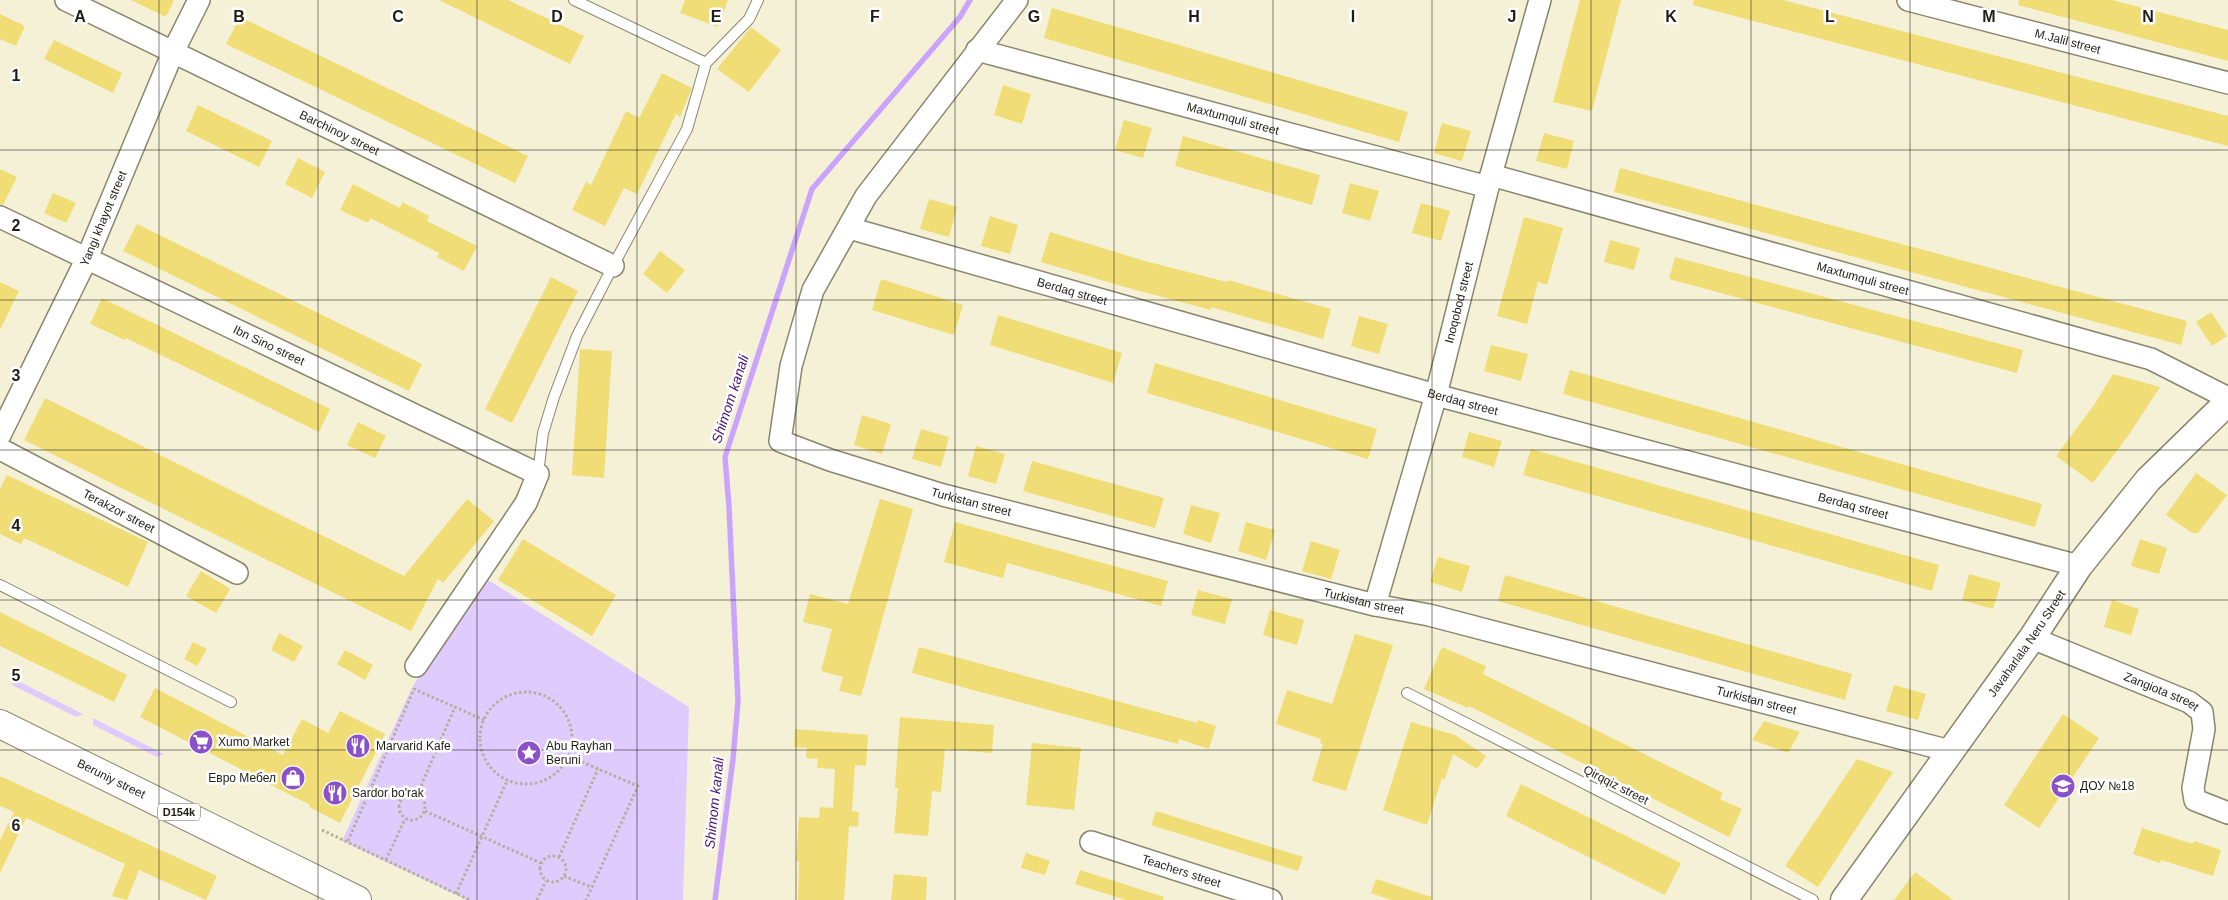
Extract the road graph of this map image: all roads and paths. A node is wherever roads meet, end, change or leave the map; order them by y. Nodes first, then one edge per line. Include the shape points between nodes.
1 (66, 0) edge
2 (199, 0) edge
3 (574, 0) edge
4 (758, 0) edge
5 (1017, 0) edge
6 (1540, 0) edge
7 (1908, 0) edge
8 (977, 50) junction
9 (174, 52) junction
10 (706, 63) junction
11 (2228, 82) edge
12 (1490, 181) junction
13 (0, 217) edge
14 (849, 228) junction
15 (87, 258) junction
16 (613, 266) junction
17 (1436, 395) junction
18 (2228, 398) edge
19 (2228, 402) edge
20 (0, 434) edge
21 (0, 449) edge
22 (538, 474) junction
23 (2079, 566) junction
24 (237, 573) dead end
25 (0, 586) edge
26 (1375, 605) junction
27 (2032, 638) junction
28 (416, 666) dead end
29 (1407, 693) dead end
30 (231, 702) dead end
31 (455, 707) junction
32 (484, 720) junction
33 (0, 724) edge
34 (1950, 751) junction
35 (568, 756) junction
36 (598, 769) junction
37 (507, 781) junction
38 (371, 788) junction
39 (417, 794) junction
40 (401, 800) junction
41 (425, 811) junction
42 (2228, 813) edge
43 (405, 819) junction
44 (322, 830) dead end
45 (482, 837) junction
46 (348, 841) junction
47 (1091, 842) dead end
48 (559, 857) junction
49 (386, 860) junction
50 (541, 864) junction
51 (564, 876) junction
52 (546, 880) junction
53 (591, 887) junction
54 (456, 894) junction
55 (357, 900) edge
56 (470, 900) edge
57 (537, 900) edge
58 (586, 900) edge
59 (1271, 900) edge
60 (1813, 900) edge
61 (1844, 900) edge

1 - 9 street, Barchinoy street
2 - 9 street, Yangi khayot street
3 - 10 lane
4 - 10 lane via 749,19
5 - 8 street
6 - 12 street, Inoqobod street
7 - 11 street, M.Jalil street
8 - 12 street, Maxtumquli street
8 - 14 street via 866,196
9 - 15 street, Yangi khayot street
9 - 16 street, Barchinoy street
10 - 16 lane via 687,129
12 - 17 street, Inoqobod street
12 - 18 street, Maxtumquli street via 2151,359
13 - 15 street, Ibn Sino street
14 - 17 street, Berdaq street
14 - 26 street, Turkistan street via 813,290 792,366 780,441 943,495
15 - 20 street, Yangi khayot street
15 - 22 street, Ibn Sino street
16 - 22 lane via 577,336 554,397
17 - 23 street, Berdaq street
17 - 26 street, Inoqobod street
19 - 23 street, Javaharlala Neru Street via 2148,480
21 - 24 street, Terakzor street
22 - 28 street via 516,519
23 - 27 street, Javaharlala Neru Street
25 - 30 lane
26 - 34 street, Turkistan street via 1429,615
27 - 34 street, Javaharlala Neru Street
27 - 42 street, Zangiota street via 2189,702 2202,712 2204,729 2193,788 2195,800
29 - 60 lane, Qirqqiz street
31 - 32 path
31 - 38 path via 414,689
31 - 39 path
32 - 35 path via 497,702 511,694 528,692 543,696 565,714 571,728
32 - 37 path via 480,728 484,759
33 - 55 main road, Beruniy street / D154k
34 - 61 street, Javaharlala Neru Street
35 - 36 path
35 - 37 path via 560,769 536,784
36 - 48 path
36 - 53 path via 638,786
37 - 45 path
38 - 40 path
38 - 46 path
39 - 40 path via 408,794
39 - 41 path via 424,800
40 - 43 path via 400,812
41 - 43 path via 418,819
41 - 45 path
43 - 49 path
44 - 46 path
45 - 50 path
45 - 54 path
46 - 49 path
47 - 59 street, Teachers street
48 - 50 path via 549,856
48 - 51 path via 566,866
49 - 54 path
50 - 52 path via 540,874
51 - 52 path via 555,882
51 - 53 path
52 - 57 path
53 - 58 path
54 - 56 path

